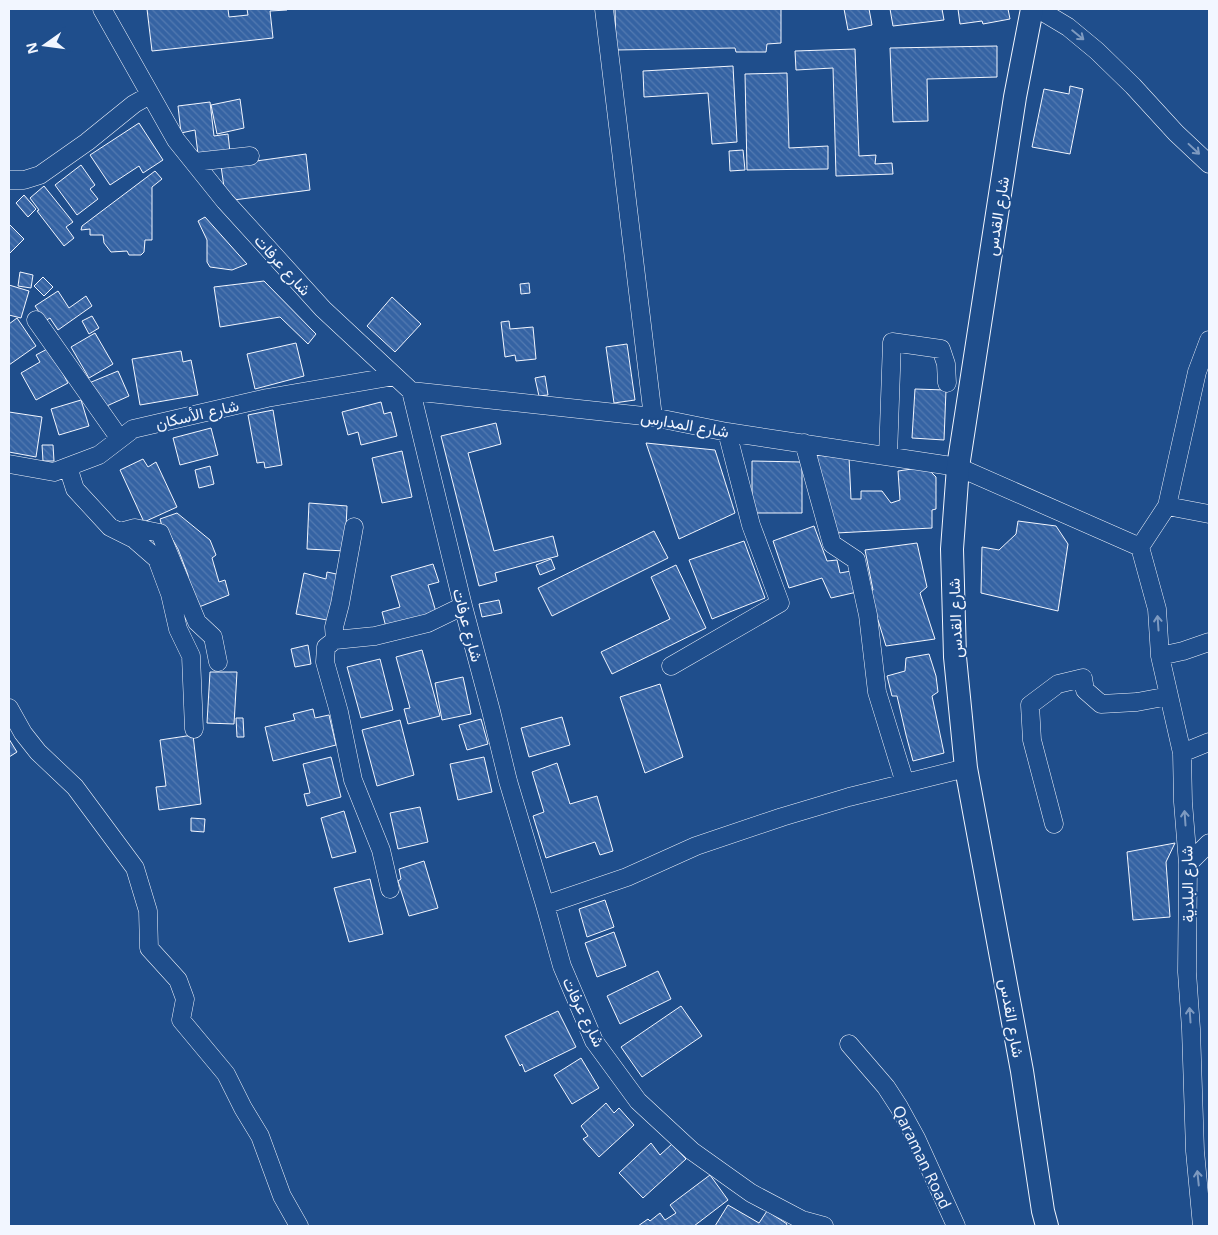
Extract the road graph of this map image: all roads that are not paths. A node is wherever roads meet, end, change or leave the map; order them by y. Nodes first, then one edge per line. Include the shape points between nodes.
1 (102, 9) edge
2 (604, 9) edge
3 (1032, 9) edge
4 (1038, 9) edge
5 (150, 95) junction
6 (250, 156) dead end
7 (194, 162) junction
8 (1209, 164) edge
9 (9, 180) edge
10 (36, 320) dead end
11 (1209, 340) edge
12 (395, 376) junction
13 (947, 383) dead end
14 (411, 391) junction
15 (653, 417) junction
16 (727, 432) junction
17 (120, 439) junction
18 (804, 443) junction
19 (888, 456) junction
20 (9, 464) edge
21 (68, 467) junction
22 (958, 467) junction
23 (1167, 506) junction
24 (1209, 514) edge
25 (354, 527) dead end
26 (120, 532) junction
27 (1140, 547) junction
28 (463, 606) junction
29 (335, 640) junction
30 (1209, 642) edge
31 (1160, 656) junction
32 (218, 662) dead end
33 (671, 666) dead end
34 (1169, 696) junction
35 (9, 708) edge
36 (194, 729) dead end
37 (1209, 742) edge
38 (1182, 753) junction
39 (966, 768) junction
40 (905, 783) junction
41 (1054, 824) dead end
42 (1209, 843) edge
43 (1188, 864) junction
44 (390, 889) dead end
45 (545, 905) junction
46 (849, 1044) dead end
47 (1202, 1150) edge
48 (1043, 1221) edge
49 (799, 1223) edge
50 (299, 1226) edge
51 (824, 1226) edge
52 (956, 1226) edge
53 (1202, 1226) edge

1 - 5 street, شارع عرفات
2 - 15 street
3 - 22 main road, شارع القدس via 1015,96
4 -> 8 street via 1068,27 1097,51
5 - 7 street, شارع عرفات via 176,140
5 - 9 street via 40,175
6 - 7 street
7 - 12 street, شارع عرفات via 323,309
10 - 17 street
11 - 23 street via 1197,372
12 - 14 street, شارع عرفات
12 - 17 street, شارع الأسكان via 267,398 133,429
13 - 19 street via 941,349 892,342
14 - 15 street, شارع المدارس
14 - 28 street, شارع عرفات
15 - 16 street, شارع المدارس
16 - 18 street, شارع المدارس
16 - 33 street via 751,525 780,603
17 - 21 street, شارع الأسكان via 99,455
18 - 19 street, شارع المدارس
18 - 40 street via 832,544 856,560 868,615 877,692
19 - 22 street, شارع المدارس
20 - 21 street, شارع الأسكان via 54,472
21 - 26 street via 75,489 110,527
22 - 27 street, شارع المدارس
22 - 39 main road, شارع القدس via 952,550 954,628
23 - 24 street
23 - 27 street
25 - 29 street via 334,627
26 - 32 street via 135,528 160,533 197,622 213,636
26 - 36 street via 134,539 157,559 178,629 191,656
31 -> 27 street, شارع البلدية via 1157,609
28 - 29 street via 428,623 375,636
28 - 45 street, شارع عرفات via 508,781
29 - 44 street via 326,646 325,662 353,780 381,850
30 - 31 street
31 - 34 street, شارع البلدية
34 - 38 street, شارع البلدية
34 - 41 street via 1101,704 1085,690 1083,678 1058,684 1030,705 1032,740
35 - 50 street via 23,733 75,787 135,868 148,911 149,948 178,980 185,999 181,1020 226,1074 260,1136 282,1196
37 - 38 street
43 -> 38 street, شارع البلدية
39 - 40 street
39 - 48 main road, شارع القدس via 1022,1071
40 - 45 street via 849,797 696,846 628,877
42 - 43 street
47 -> 43 street, شارع البلدية via 1187,972
45 - 49 street, شارع عرفات via 562,966 594,1041 638,1101 692,1151
46 - 52 street, Qaraman Road via 899,1107
53 -> 47 street, شارع البلدية
49 - 51 street, شارع عرفات

